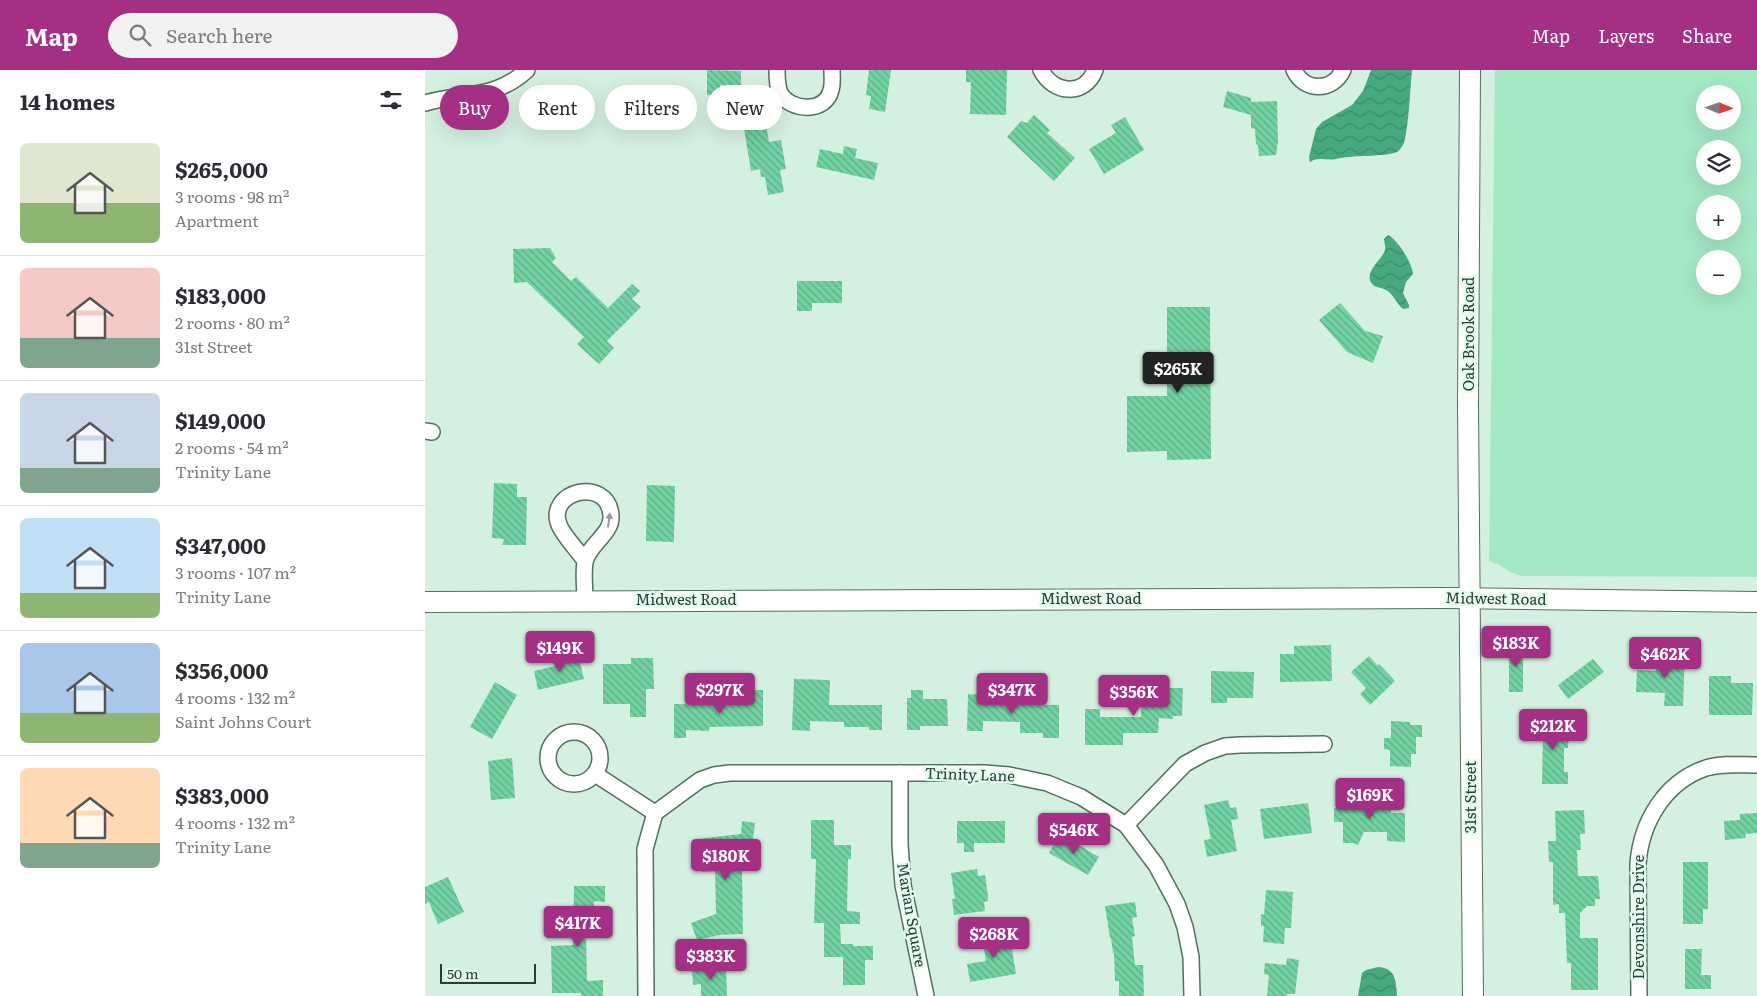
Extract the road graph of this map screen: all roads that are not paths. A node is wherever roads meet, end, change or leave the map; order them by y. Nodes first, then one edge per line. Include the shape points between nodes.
1 (527, 70) edge
2 (777, 70) edge
3 (832, 70) edge
4 (1041, 70) edge
5 (1095, 70) edge
6 (1294, 70) edge
7 (1343, 70) edge
8 (1470, 70) edge
9 (425, 103) edge
10 (585, 561) junction
11 (1470, 599) junction
12 (585, 600) junction
13 (425, 602) edge
14 (1757, 602) edge
15 (1324, 744) dead end
16 (1757, 765) edge
17 (900, 773) junction
18 (595, 774) dead end
19 (655, 813) junction
20 (1126, 825) junction
21 (646, 996) edge
22 (926, 996) edge
23 (1191, 996) edge
24 (1473, 996) edge
25 (1639, 996) edge

1 - 9 street via 505,85 484,93
2 - 3 street via 780,93 790,104 804,108 813,107 828,97
4 - 5 street via 1051,83 1073,89 1089,81
6 - 7 street via 1307,85 1322,87 1335,81
8 - 11 main road, Oak Brook Road
10 -> 10 street via 609,527 611,517 610,507 604,498 587,491 577,492 562,501 557,518
10 - 12 street
11 - 12 main road, Midwest Road
11 - 14 main road, Midwest Road
11 - 24 main road, 31st Street
12 - 13 main road, Midwest Road
15 - 20 street via 1216,748 1185,764
16 - 25 street, Devonshire Drive via 1725,765 1695,773 1673,787 1648,820 1639,848 1638,864
17 - 19 street, Trinity Lane via 714,775 700,780
17 - 20 street, Trinity Lane via 985,773 1030,778 1074,794
17 - 22 street, Marian Square via 903,885
18 - 19 street
19 - 21 street via 645,849
20 - 23 street, Trinity Lane via 1157,865 1177,904 1191,957

